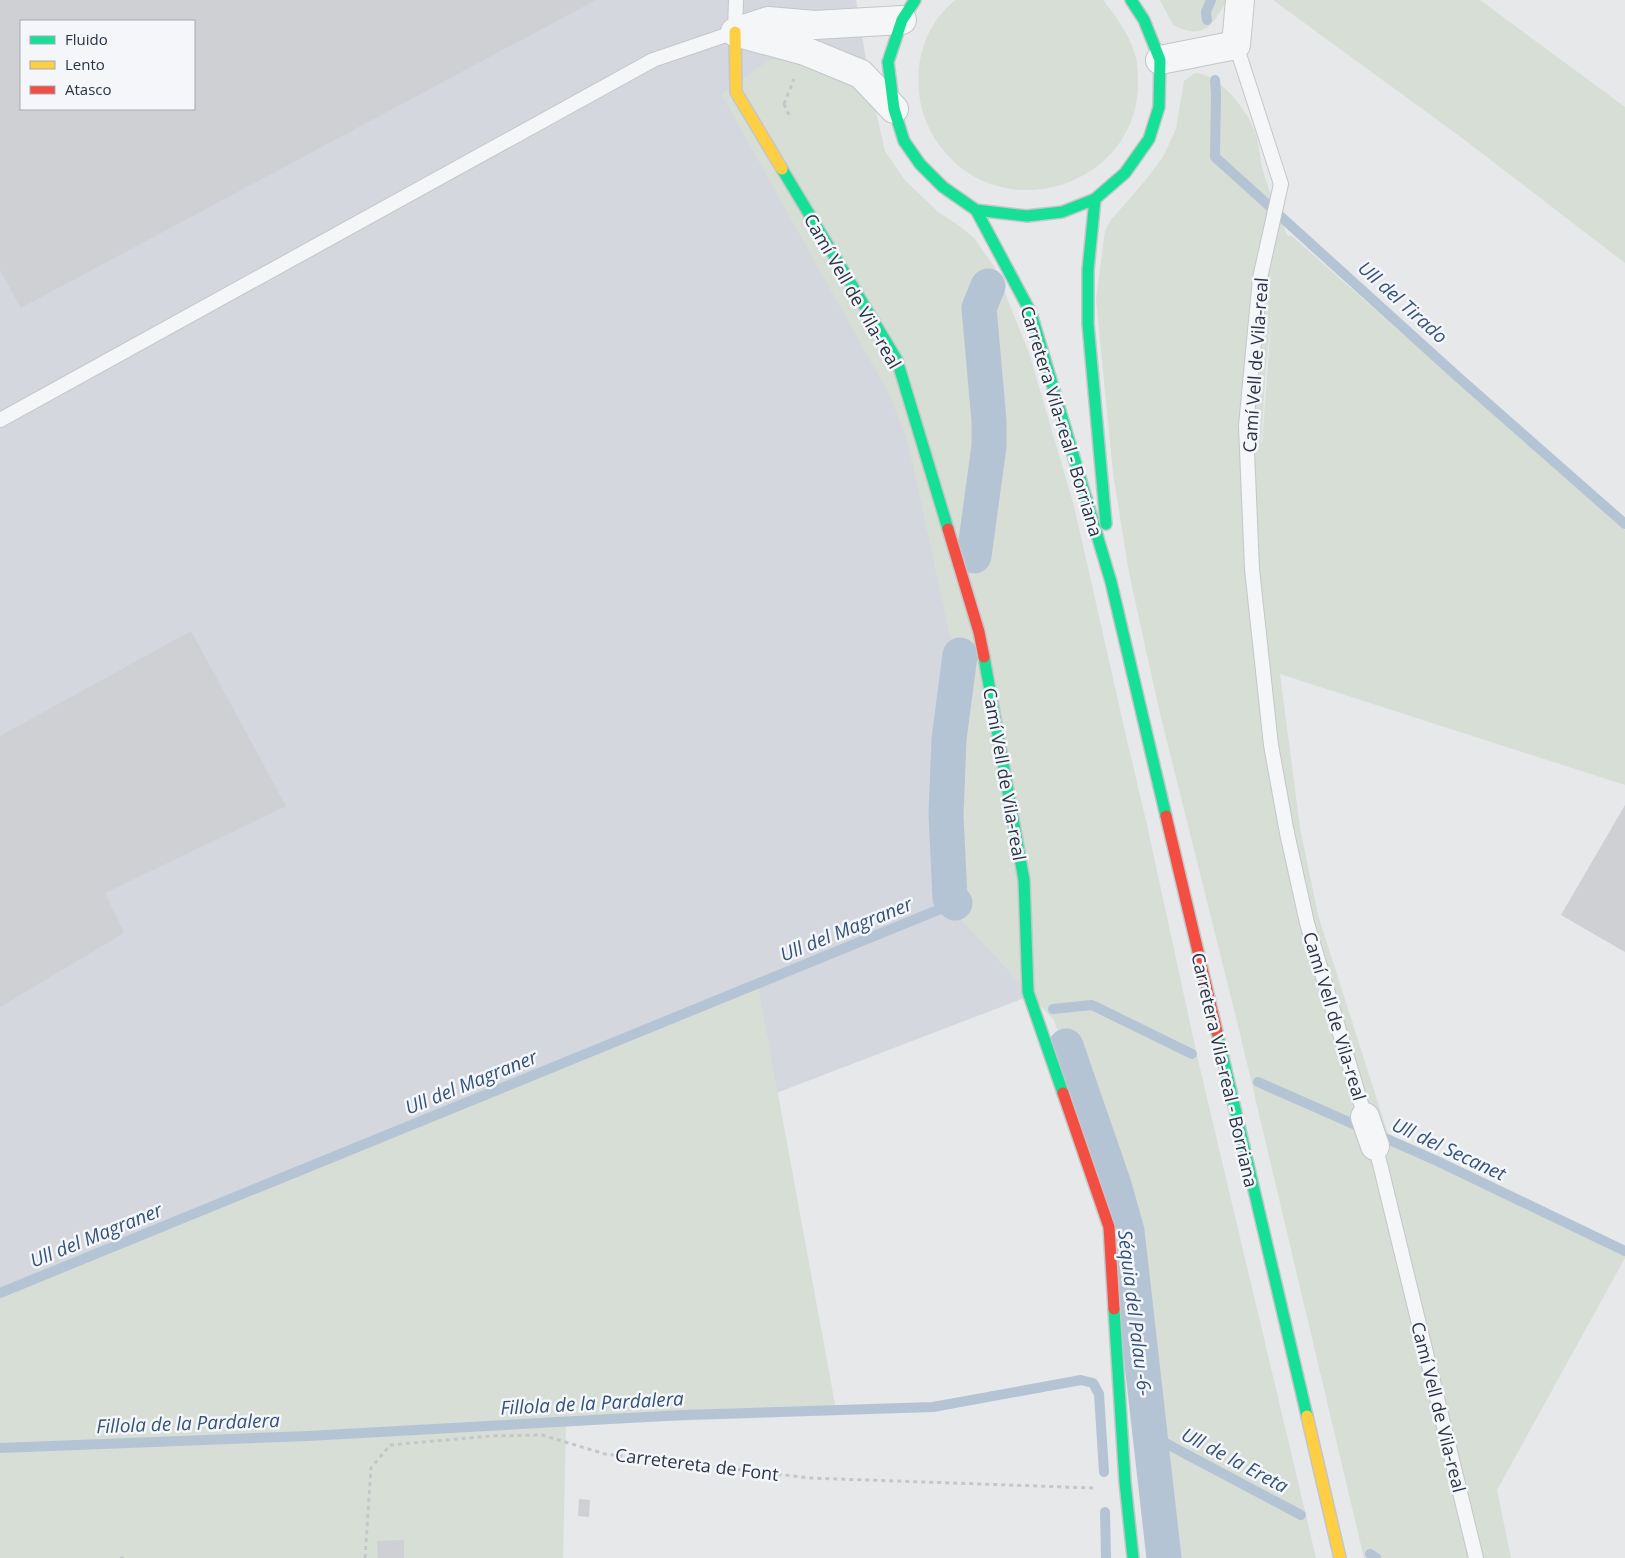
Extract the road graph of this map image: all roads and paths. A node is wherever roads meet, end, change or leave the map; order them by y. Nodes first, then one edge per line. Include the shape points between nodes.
1 (736, 0) edge
2 (1131, 0) edge
3 (1240, 0) edge
4 (908, 10) edge
5 (735, 32) junction
6 (1236, 45) junction
7 (1160, 60) junction
8 (894, 109) junction
9 (1095, 199) junction
10 (976, 210) junction
11 (0, 420) edge
12 (1111, 582) junction
13 (1365, 1117) joint
14 (1375, 1146) joint
15 (1126, 1482) junction
16 (120, 1558) edge
17 (126, 1558) edge
18 (365, 1558) edge
19 (1133, 1558) edge
20 (1340, 1558) edge
21 (1476, 1558) edge

1 - 5 lane
2 - 7 main road via 1144,20
3 - 6 street
4 - 5 street via 816,25 768,21
4 - 8 main road via 888,62
5 - 8 street via 805,51 861,74
5 - 11 lane via 654,60
5 - 15 main road, Camí Vell de Vila-real via 736,92 897,360 979,632 1024,880 1028,992 1109,1227
6 - 7 street
6 - 13 lane, Camí Vell de Vila-real via 1280,184 1260,278 1246,426 1253,579 1271,745 1314,949
7 - 9 main road via 1159,107 1149,140 1125,172
8 - 10 main road via 904,141 920,164 943,187
9 - 10 main road via 1062,212 1027,216
9 - 12 main road, Carretera Vila-real - Borriana via 1088,270 1088,324
10 - 12 main road, Carretera Vila-real - Borriana via 1031,313
12 - 20 main road, Carretera Vila-real - Borriana
13 - 14 street, Camí Vell de Vila-real
14 - 21 lane, Camí Vell de Vila-real
15 - 18 path, Carretereta de Font via 1096,1488 810,1478 605,1454 542,1435 390,1445 371,1468
15 - 19 main road, Camí Vell de Vila-real
16 - 17 path

